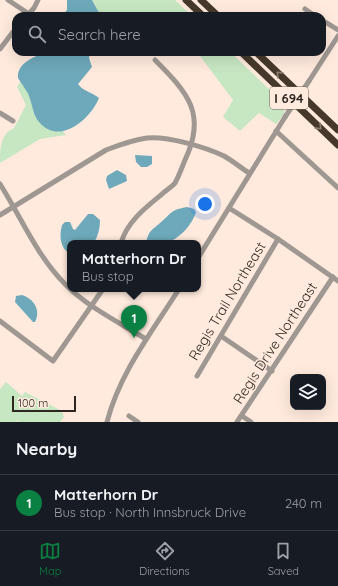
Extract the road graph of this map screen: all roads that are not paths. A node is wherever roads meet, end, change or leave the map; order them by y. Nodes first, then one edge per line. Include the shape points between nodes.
1 (8, 0) edge
2 (38, 0) edge
3 (186, 0) edge
4 (201, 0) edge
5 (304, 9) dead end
6 (24, 12) edge
7 (30, 12) edge
8 (199, 12) edge
9 (214, 12) edge
10 (309, 12) edge
11 (326, 22) edge
12 (338, 30) edge
13 (12, 33) edge
14 (337, 39) edge
15 (0, 49) edge
16 (245, 56) edge
17 (260, 56) edge
18 (326, 56) edge
19 (326, 56) edge
20 (155, 60) dead end
21 (0, 113) edge
22 (13, 121) dead end
23 (338, 130) edge
24 (276, 131) junction
25 (192, 145) junction
26 (338, 145) edge
27 (249, 173) junction
28 (0, 184) edge
29 (338, 188) edge
30 (13, 206) junction
31 (229, 208) junction
32 (0, 215) edge
33 (278, 239) junction
34 (122, 240) edge
35 (201, 253) edge
36 (333, 277) junction
37 (338, 280) edge
38 (67, 287) edge
39 (73, 292) edge
40 (101, 292) edge
41 (177, 292) edge
42 (92, 305) junction
43 (0, 321) edge
44 (221, 336) junction
45 (146, 339) junction
46 (272, 371) junction
47 (196, 376) dead end
48 (129, 416) dead end
49 (242, 416) junction
50 (107, 422) edge
51 (138, 422) edge
52 (237, 422) edge
53 (251, 422) edge

1 - 6 street
2 - 7 street
3 - 8 highway
4 - 9 highway
5 - 10 street
11 - 12 street
13 - 15 street
14 - 18 street, bridge
16 -> 26 highway, I 694
23 -> 17 highway, I 694
19 - 24 street, bridge
20 - 25 street via 190,100 195,120
21 - 22 street
24 - 27 street
24 - 29 street
25 - 27 street via 224,156
25 - 30 street via 148,138 124,143 106,150
25 - 34 street via 175,183 138,215
27 - 31 street
28 - 30 street
30 - 32 street
30 - 38 street via 37,249
31 - 33 street
31 - 35 street
33 - 36 street
33 - 44 street, Regis Trail Northeast
36 - 37 street
36 - 46 street, Regis Drive Northeast
39 - 42 street
40 - 42 street
41 - 45 street
42 - 43 street via 53,361
42 - 45 street
44 - 46 street
44 - 47 street, Regis Trail Northeast
45 - 50 street via 124,375 112,402
46 - 49 street, Regis Drive Northeast
48 - 51 street
49 - 52 street, Regis Drive Northeast
49 - 53 street

